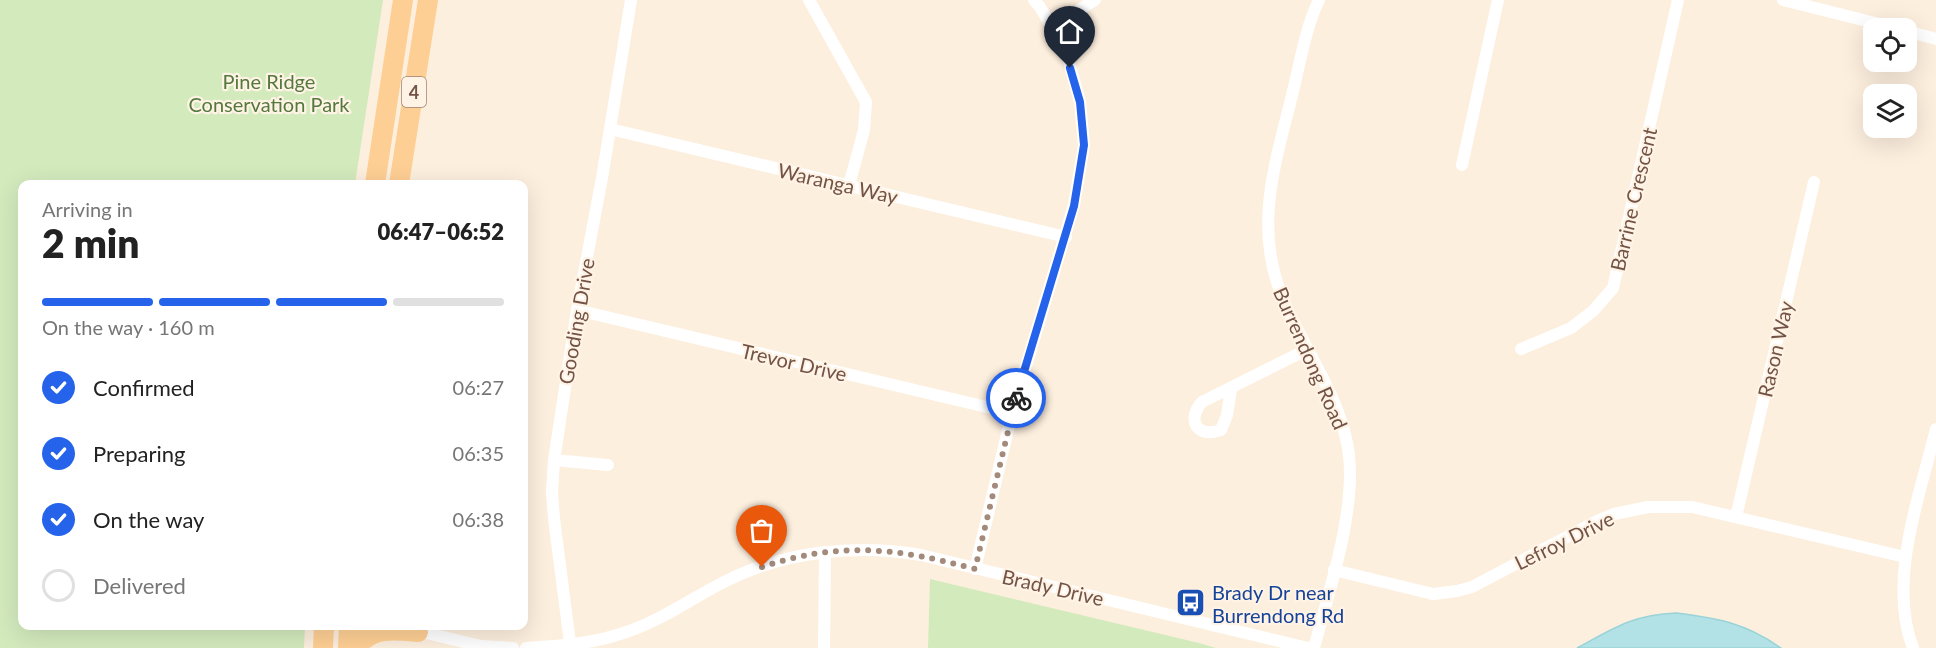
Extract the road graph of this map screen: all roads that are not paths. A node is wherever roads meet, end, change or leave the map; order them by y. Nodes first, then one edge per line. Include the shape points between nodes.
1 (403, 0) edge
2 (428, 0) edge
3 (631, 0) edge
4 (809, 0) edge
5 (1034, 0) edge
6 (1095, 0) edge
7 (1319, 0) edge
8 (1498, 0) edge
9 (1678, 0) edge
10 (1783, 0) edge
11 (1863, 20) edge
12 (1052, 27) junction
13 (1917, 35) edge
14 (1936, 39) edge
15 (610, 129) junction
16 (1462, 165) dead end
17 (376, 180) edge
18 (400, 180) edge
19 (1814, 182) dead end
20 (849, 185) junction
21 (1066, 237) junction
22 (577, 310) junction
23 (1308, 349) junction
24 (1521, 349) dead end
25 (1231, 388) dead end
26 (1012, 413) junction
27 (1936, 429) edge
28 (554, 460) junction
29 (608, 465) dead end
30 (1736, 517) junction
31 (825, 552) junction
32 (1905, 557) junction
33 (975, 569) junction
34 (1334, 570) junction
35 (349, 630) edge
36 (383, 630) edge
37 (414, 630) edge
38 (616, 636) junction
39 (570, 643) junction
40 (348, 648) edge
41 (356, 648) edge
42 (513, 648) edge
43 (526, 648) edge
44 (621, 648) edge
45 (824, 648) edge
46 (1308, 648) edge
47 (1314, 648) edge
48 (1913, 648) edge

1 - 17 main road, 4
2 - 18 main road, 4
3 - 15 street, Gooding Drive
4 - 20 street via 866,102 864,130
5 - 12 street
6 - 12 street
7 - 23 street, Burrendong Road via 1307,32 1267,210 1268,248 1276,282
8 - 16 street
9 - 24 street, Barrine Crescent via 1613,288 1593,311 1570,328
10 - 11 street
12 - 21 street via 1065,51 1080,102 1084,145
13 - 14 street
15 - 20 street, Waranga Way
15 - 22 street, Gooding Drive
19 - 30 street, Rason Way
20 - 21 street, Waranga Way
21 - 26 street
22 - 26 street, Trevor Drive
22 - 28 street, Gooding Drive
23 - 25 street
23 - 34 street, Burrendong Road via 1338,411 1349,450 1350,490
26 - 33 street
27 - 32 street
28 - 29 street
28 - 39 street, Gooding Drive via 554,519
30 - 32 street, Lefroy Drive
30 - 34 street, Lefroy Drive via 1678,506 1614,514 1472,587 1445,594
31 - 33 street, Brady Drive via 895,551
31 - 38 street, Brady Drive via 747,571 656,621
31 - 45 street
32 - 48 street via 1904,603
33 - 46 street, Brady Drive
34 - 47 street, Burrendong Road
35 - 40 main road
36 - 41 main road via 364,638
37 - 42 street via 481,646
38 - 39 street, Brady Drive
38 - 44 street
39 - 43 street, Brady Drive

